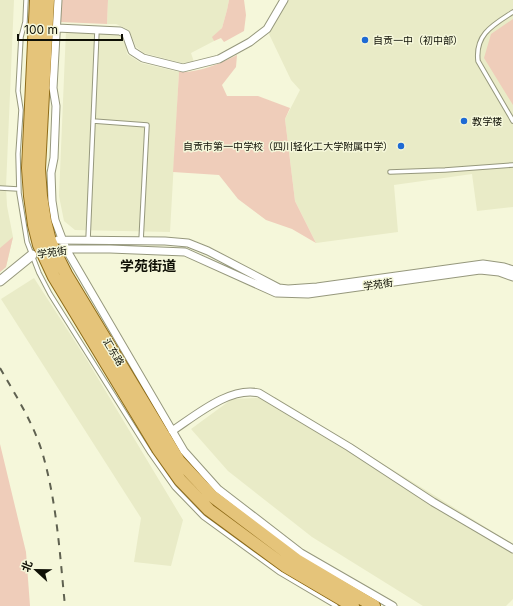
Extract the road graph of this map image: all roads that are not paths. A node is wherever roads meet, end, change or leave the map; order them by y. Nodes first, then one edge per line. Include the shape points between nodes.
1 (26, 0) edge
2 (36, 0) edge
3 (48, 0) edge
4 (58, 0) edge
5 (284, 0) edge
6 (513, 12) edge
7 (47, 18) junction
8 (97, 30) junction
9 (57, 31) junction
10 (513, 120) edge
11 (93, 121) junction
12 (18, 154) junction
13 (513, 165) edge
14 (28, 168) junction
15 (390, 172) dead end
16 (0, 188) edge
17 (18, 189) junction
18 (63, 240) junction
19 (88, 240) junction
20 (141, 241) junction
21 (44, 249) junction
22 (66, 249) junction
23 (513, 270) edge
24 (513, 277) edge
25 (0, 281) edge
26 (172, 431) junction
27 (513, 549) edge
28 (336, 606) edge
29 (353, 606) edge
30 (374, 606) edge
31 (392, 606) edge

1 - 12 lane via 19,60 18,91 21,110
2 - 14 main road, 汇东路
3 - 7 main road, 汇东路
4 - 9 street
5 - 8 street via 267,29 250,42 219,59 183,68 143,58 132,51 126,34 120,31
6 - 10 lane via 487,30 477,53 478,61
7 - 9 lane
7 - 21 main road, 汇东路 via 40,169 45,221
8 - 9 street
8 - 11 lane
9 - 18 street via 53,88 56,106 54,158 51,173 55,220
11 - 19 lane
11 - 20 lane via 147,125
12 - 14 lane
12 - 17 lane
13 - 15 lane
14 - 21 main road, 汇东路 via 34,225
16 - 17 lane
17 - 21 lane via 24,226
18 - 19 street, 学苑街
18 - 21 street, 学苑街
18 - 22 street
19 - 20 street, 学苑街
20 - 23 street, 学苑街 via 188,243 279,288 288,289 483,264
21 - 22 street, 学苑街
21 - 25 street
21 - 28 lane via 39,273 50,294 150,453 174,486 203,517 280,572
21 - 29 main road, 汇东路 via 54,278 158,449 180,480 209,510 285,566
21 - 30 main road, 汇东路 via 66,274 179,461 212,496 298,561
22 - 24 street, 学苑街 via 185,252 261,287 276,293 288,294 308,294 480,270
22 - 26 street
26 - 27 street via 223,398 236,393 258,393
26 - 31 street via 184,451 218,489 301,553

